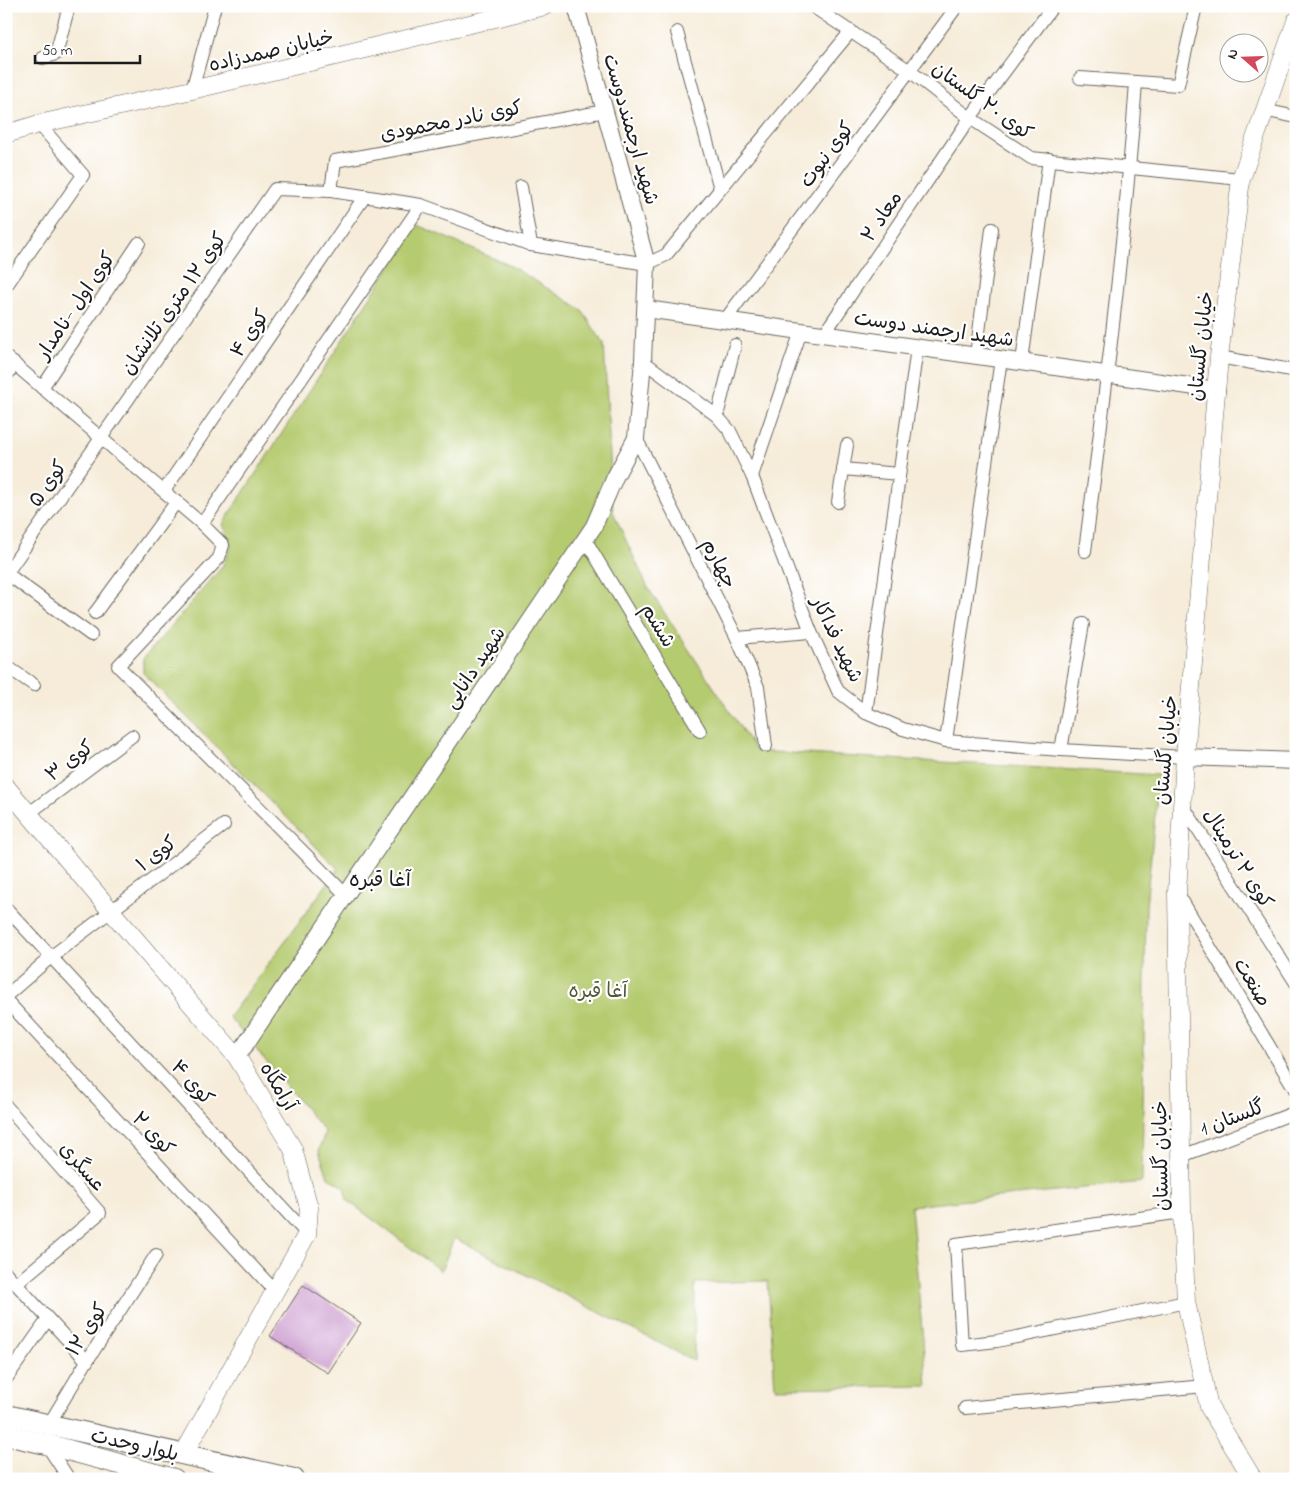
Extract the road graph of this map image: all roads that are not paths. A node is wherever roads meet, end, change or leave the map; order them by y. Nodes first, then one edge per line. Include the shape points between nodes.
1 (69, 6) edge
2 (215, 6) edge
3 (545, 6) edge
4 (576, 6) edge
5 (812, 6) edge
6 (1053, 6) edge
7 (1196, 6) edge
8 (955, 9) dead end
9 (1296, 21) edge
10 (850, 30) junction
11 (677, 32) dead end
12 (43, 58) dead end
13 (910, 71) junction
14 (1080, 78) dead end
15 (1136, 82) junction
16 (192, 90) junction
17 (1264, 110) junction
18 (605, 111) junction
19 (1296, 117) edge
20 (970, 118) junction
21 (39, 124) junction
22 (6, 134) edge
23 (1049, 159) junction
24 (1130, 168) junction
25 (1241, 179) junction
26 (520, 187) dead end
27 (720, 189) junction
28 (330, 192) junction
29 (365, 196) junction
30 (420, 205) junction
31 (992, 228) dead end
32 (140, 243) dead end
33 (531, 245) junction
34 (648, 264) junction
35 (6, 286) edge
36 (646, 309) junction
37 (725, 320) junction
38 (801, 331) junction
39 (824, 334) junction
40 (735, 345) dead end
41 (917, 348) junction
42 (976, 356) junction
43 (1219, 357) junction
44 (10, 360) edge
45 (1002, 360) junction
46 (643, 361) junction
47 (1022, 362) junction
48 (1296, 371) edge
49 (1108, 374) junction
50 (6, 376) edge
51 (42, 388) junction
52 (1217, 390) junction
53 (717, 416) junction
54 (636, 438) junction
55 (101, 439) junction
56 (847, 445) dead end
57 (843, 469) junction
58 (899, 474) junction
59 (752, 476) junction
60 (164, 491) junction
61 (177, 501) junction
62 (838, 502) dead end
63 (202, 524) junction
64 (585, 539) junction
65 (1085, 552) dead end
66 (6, 574) edge
67 (95, 613) dead end
68 (1082, 624) dead end
69 (811, 632) junction
70 (91, 634) dead end
71 (737, 638) junction
72 (6, 666) edge
73 (34, 685) dead end
74 (866, 713) junction
75 (700, 731) dead end
76 (132, 736) dead end
77 (946, 741) junction
78 (766, 746) dead end
79 (1060, 750) junction
80 (1185, 757) junction
81 (1296, 761) edge
82 (10, 798) edge
83 (1182, 804) junction
84 (28, 814) junction
85 (224, 825) dead end
86 (1177, 892) junction
87 (346, 895) junction
88 (6, 908) edge
89 (110, 911) junction
90 (52, 956) junction
91 (1296, 983) edge
92 (6, 996) edge
93 (6, 1000) edge
94 (237, 1057) junction
95 (1296, 1091) edge
96 (6, 1106) edge
97 (1296, 1112) edge
98 (1182, 1156) junction
99 (1182, 1212) junction
100 (307, 1234) junction
101 (156, 1256) dead end
102 (6, 1273) edge
103 (16, 1284) junction
104 (274, 1290) junction
105 (1186, 1302) junction
106 (48, 1319) junction
107 (87, 1361) junction
108 (6, 1379) edge
109 (1205, 1386) junction
110 (965, 1408) dead end
111 (6, 1415) edge
112 (47, 1434) junction
113 (6, 1435) edge
114 (184, 1456) junction
115 (69, 1479) edge
116 (174, 1479) edge
117 (294, 1479) edge
118 (1253, 1479) edge

1 - 12 street via 56,54
2 - 16 street
3 - 16 main road, خیابان صمدزاده
4 - 18 street, شهید ارجمنددوست
5 - 10 street, کوی ۲۰ گلستان
6 - 20 street, معاد ۲
7 - 15 street via 1178,86
8 - 13 street, کوی نبوت
9 - 17 main road, خیابان گلستان
10 - 13 street, کوی ۲۰ گلستان
10 - 27 street
11 - 27 street
13 - 20 street, کوی ۲۰ گلستان
13 - 37 street, کوی نبوت
14 - 15 street
15 - 24 street
16 - 21 main road, خیابان صمدزاده
17 - 19 street
17 - 25 main road, خیابان گلستان
18 - 28 street, کوی نادر محمودی via 335,161
18 - 34 street, شهید ارجمنددوست
20 - 23 street, کوی ۲۰ گلستان via 1031,158
20 - 39 street, معاد ۲
21 - 22 main road, خیابان صمدزاده
21 - 35 street via 83,175
23 - 24 street, کوی ۲۰ گلستان
23 - 47 street
24 - 25 street, کوی ۲۰ گلستان
24 - 49 street
25 - 43 main road, خیابان گلستان
26 - 33 street
27 - 34 street via 666,255
28 - 29 street
28 - 55 street, کوی ۱۲ متری تلانشان via 275,189
29 - 30 street
29 - 60 street, کوی ۴
30 - 33 street
30 - 63 street
31 - 42 street
32 - 51 street, کوی اول -نامدار
33 - 34 street
34 - 36 street, شهید دانایی
36 - 37 street, شهید ارجمند دوست
36 - 46 street, شهید دانایی
37 - 38 street, شهید ارجمند دوست
38 - 39 street, شهید ارجمند دوست
38 - 59 street
39 - 41 street, شهید ارجمند دوست
40 - 53 street
41 - 42 street, شهید ارجمند دوست
41 - 58 street
42 - 45 street, شهید ارجمند دوست
43 - 48 street
43 - 52 main road, خیابان گلستان
44 - 50 street
44 - 51 street
45 - 47 street, شهید ارجمند دوست
45 - 77 street
46 - 53 street, شهید فداکار
46 - 54 street, شهید دانایی
47 - 49 street, شهید ارجمند دوست
49 - 52 street, شهید ارجمند دوست
49 - 65 street
51 - 55 street
52 - 80 main road, خیابان گلستان
53 - 59 street, شهید فداکار via 730,431
54 - 64 street, شهید دانایی
54 - 71 street, چهارم
55 - 60 street
55 - 66 street, کوی ۵
56 - 57 street
57 - 58 street
57 - 62 street
58 - 74 street
59 - 69 street, شهید فداکار
60 - 61 street
61 - 63 street
61 - 67 street
63 - 87 street via 223,545 220,558 118,666
64 - 75 street, ششم
64 - 87 street, شهید دانایی
66 - 70 street
68 - 79 street
69 - 71 street
69 - 74 street, شهید فداکار via 838,691
71 - 78 street, چهارم via 758,687
72 - 73 street
74 - 77 street, شهید فداکار via 903,729
76 - 84 street, کوی ۳
77 - 79 street, شهید فداکار
79 - 80 street, شهید فداکار
80 - 81 street
80 - 83 main road, خیابان گلستان
82 - 84 main road, آرامگاه
83 - 86 main road, خیابان گلستان
83 - 91 street, کوی ۲ ترمینال
84 - 89 main road, آرامگاه
85 - 89 street, کوی ۱
86 - 95 street, صنعت
86 - 98 main road, خیابان گلستان
87 - 94 street, شهید دانایی
88 - 90 street, کوی ۴
89 - 90 street, کوی ۱
89 - 94 main road, آرامگاه
90 - 92 street, کوی ۱
90 - 100 street, کوی ۴
93 - 104 street, کوی ۲
94 - 100 main road, آرامگاه via 292,1149 309,1208
96 - 103 street, عسگری via 100,1213
97 - 98 street, گلستان 1
98 - 99 main road, خیابان گلستان
99 - 105 main road, خیابان گلستان
99 - 105 street via 956,1244 962,1345 997,1341
100 - 104 main road, آرامگاه
101 - 107 street, کوی ۱۲
102 - 103 street
103 - 106 street
104 - 114 main road, آرامگاه
105 - 109 main road, خیابان گلستان
106 - 107 street
106 - 108 street
107 - 112 street, کوی ۱۲
109 - 110 street
109 - 118 main road, خیابان گلستان via 1210,1407
111 - 112 main road, بلوار وحدت
112 - 113 main road, بلوار وحدت
112 - 114 main road, بلوار وحدت
112 - 115 street
112 - 116 main road, بلوار وحدت
114 - 117 main road, بلوار وحدت

